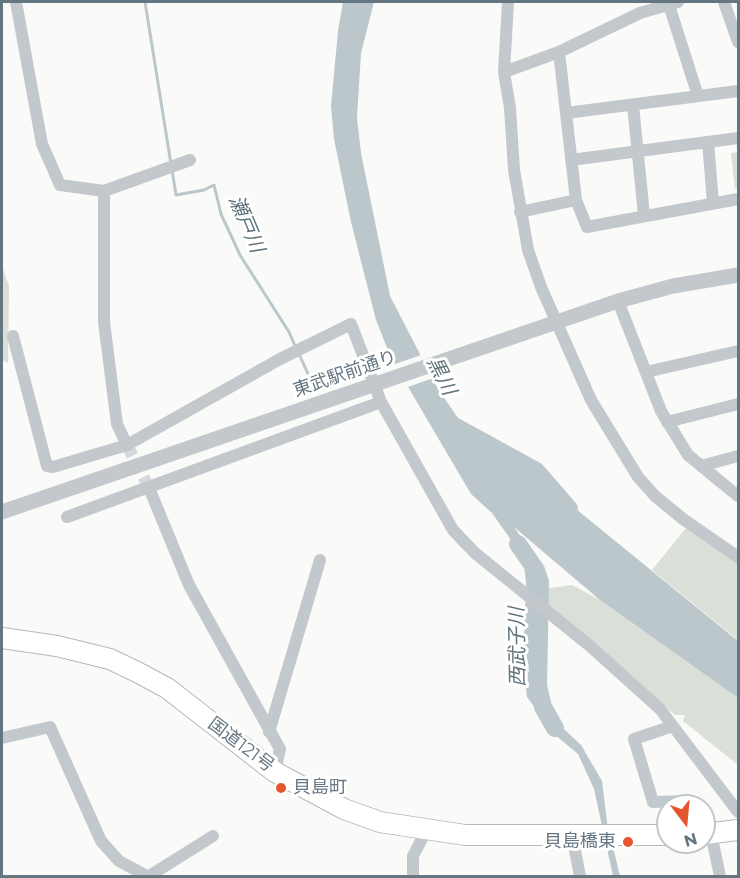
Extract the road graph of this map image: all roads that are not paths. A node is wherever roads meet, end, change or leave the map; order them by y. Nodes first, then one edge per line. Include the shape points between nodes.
1 (16, 2) edge
2 (508, 2) edge
3 (672, 2) edge
4 (724, 2) edge
5 (738, 42) edge
6 (560, 52) junction
7 (504, 72) junction
8 (738, 91) edge
9 (698, 96) junction
10 (633, 105) junction
11 (566, 113) junction
12 (738, 138) edge
13 (708, 142) junction
14 (638, 152) junction
15 (190, 160) dead end
16 (571, 160) junction
17 (104, 191) junction
18 (738, 199) edge
19 (576, 200) junction
20 (713, 203) junction
21 (520, 212) junction
22 (644, 215) junction
23 (738, 275) edge
24 (618, 301) junction
25 (552, 324) junction
26 (14, 336) dead end
27 (738, 351) edge
28 (646, 372) junction
29 (377, 383) junction
30 (381, 402) junction
31 (738, 404) edge
32 (668, 422) junction
33 (127, 446) junction
34 (738, 456) edge
35 (701, 466) junction
36 (149, 488) junction
37 (738, 496) edge
38 (2, 512) edge
39 (67, 517) dead end
40 (738, 557) edge
41 (320, 560) dead end
42 (2, 638) edge
43 (673, 726) junction
44 (269, 732) junction
45 (2, 738) edge
46 (275, 772) junction
47 (656, 802) edge
48 (738, 812) edge
49 (738, 830) edge
50 (426, 831) junction
51 (716, 833) edge
52 (656, 834) edge
53 (572, 835) junction
54 (213, 836) dead end
55 (713, 854) edge
56 (144, 876) edge
57 (413, 876) edge
58 (580, 876) edge
59 (720, 876) edge

1 - 17 street via 42,144 60,185
2 - 7 street
3 - 6 street via 640,13
3 - 9 street
4 - 5 street
6 - 7 street
6 - 11 street
7 - 21 street
8 - 9 street
9 - 10 street
10 - 11 street
10 - 14 street
11 - 16 street
12 - 13 street
13 - 14 street
13 - 20 street
14 - 16 street
14 - 22 street
15 - 17 street
16 - 19 street
17 - 33 street via 104,322 117,424
18 - 20 street
19 - 21 street
19 - 22 street via 588,228
20 - 22 street
21 - 25 street
23 - 24 street, 東武駅前通り via 673,286
24 - 25 street, 東武駅前通り
24 - 28 street
25 - 29 street, 東武駅前通り
25 - 40 street via 591,400 638,477 668,507
26 - 33 street via 47,466
27 - 28 street
28 - 32 street
29 - 30 street
29 - 33 street via 351,324 280,359
29 - 38 street, 東武駅前通り
30 - 36 street
30 - 43 street via 453,530 483,560 635,685
31 - 32 street
32 - 35 street via 688,455
34 - 35 street
35 - 37 street
36 - 39 street
36 - 44 street via 189,585
41 - 44 street
42 - 46 highway, 国道121号 via 110,659 138,672 166,688
43 - 47 street via 634,739
43 - 48 street
44 - 46 street via 279,749
45 - 56 street via 50,727 101,841 119,861
46 - 50 highway, 国道121号 via 344,809 380,822
49 - 51 highway
50 - 53 highway, 国道121号
50 - 57 street via 413,856
52 - 53 highway, 国道121号
53 - 58 street
54 - 56 street
55 - 59 street

